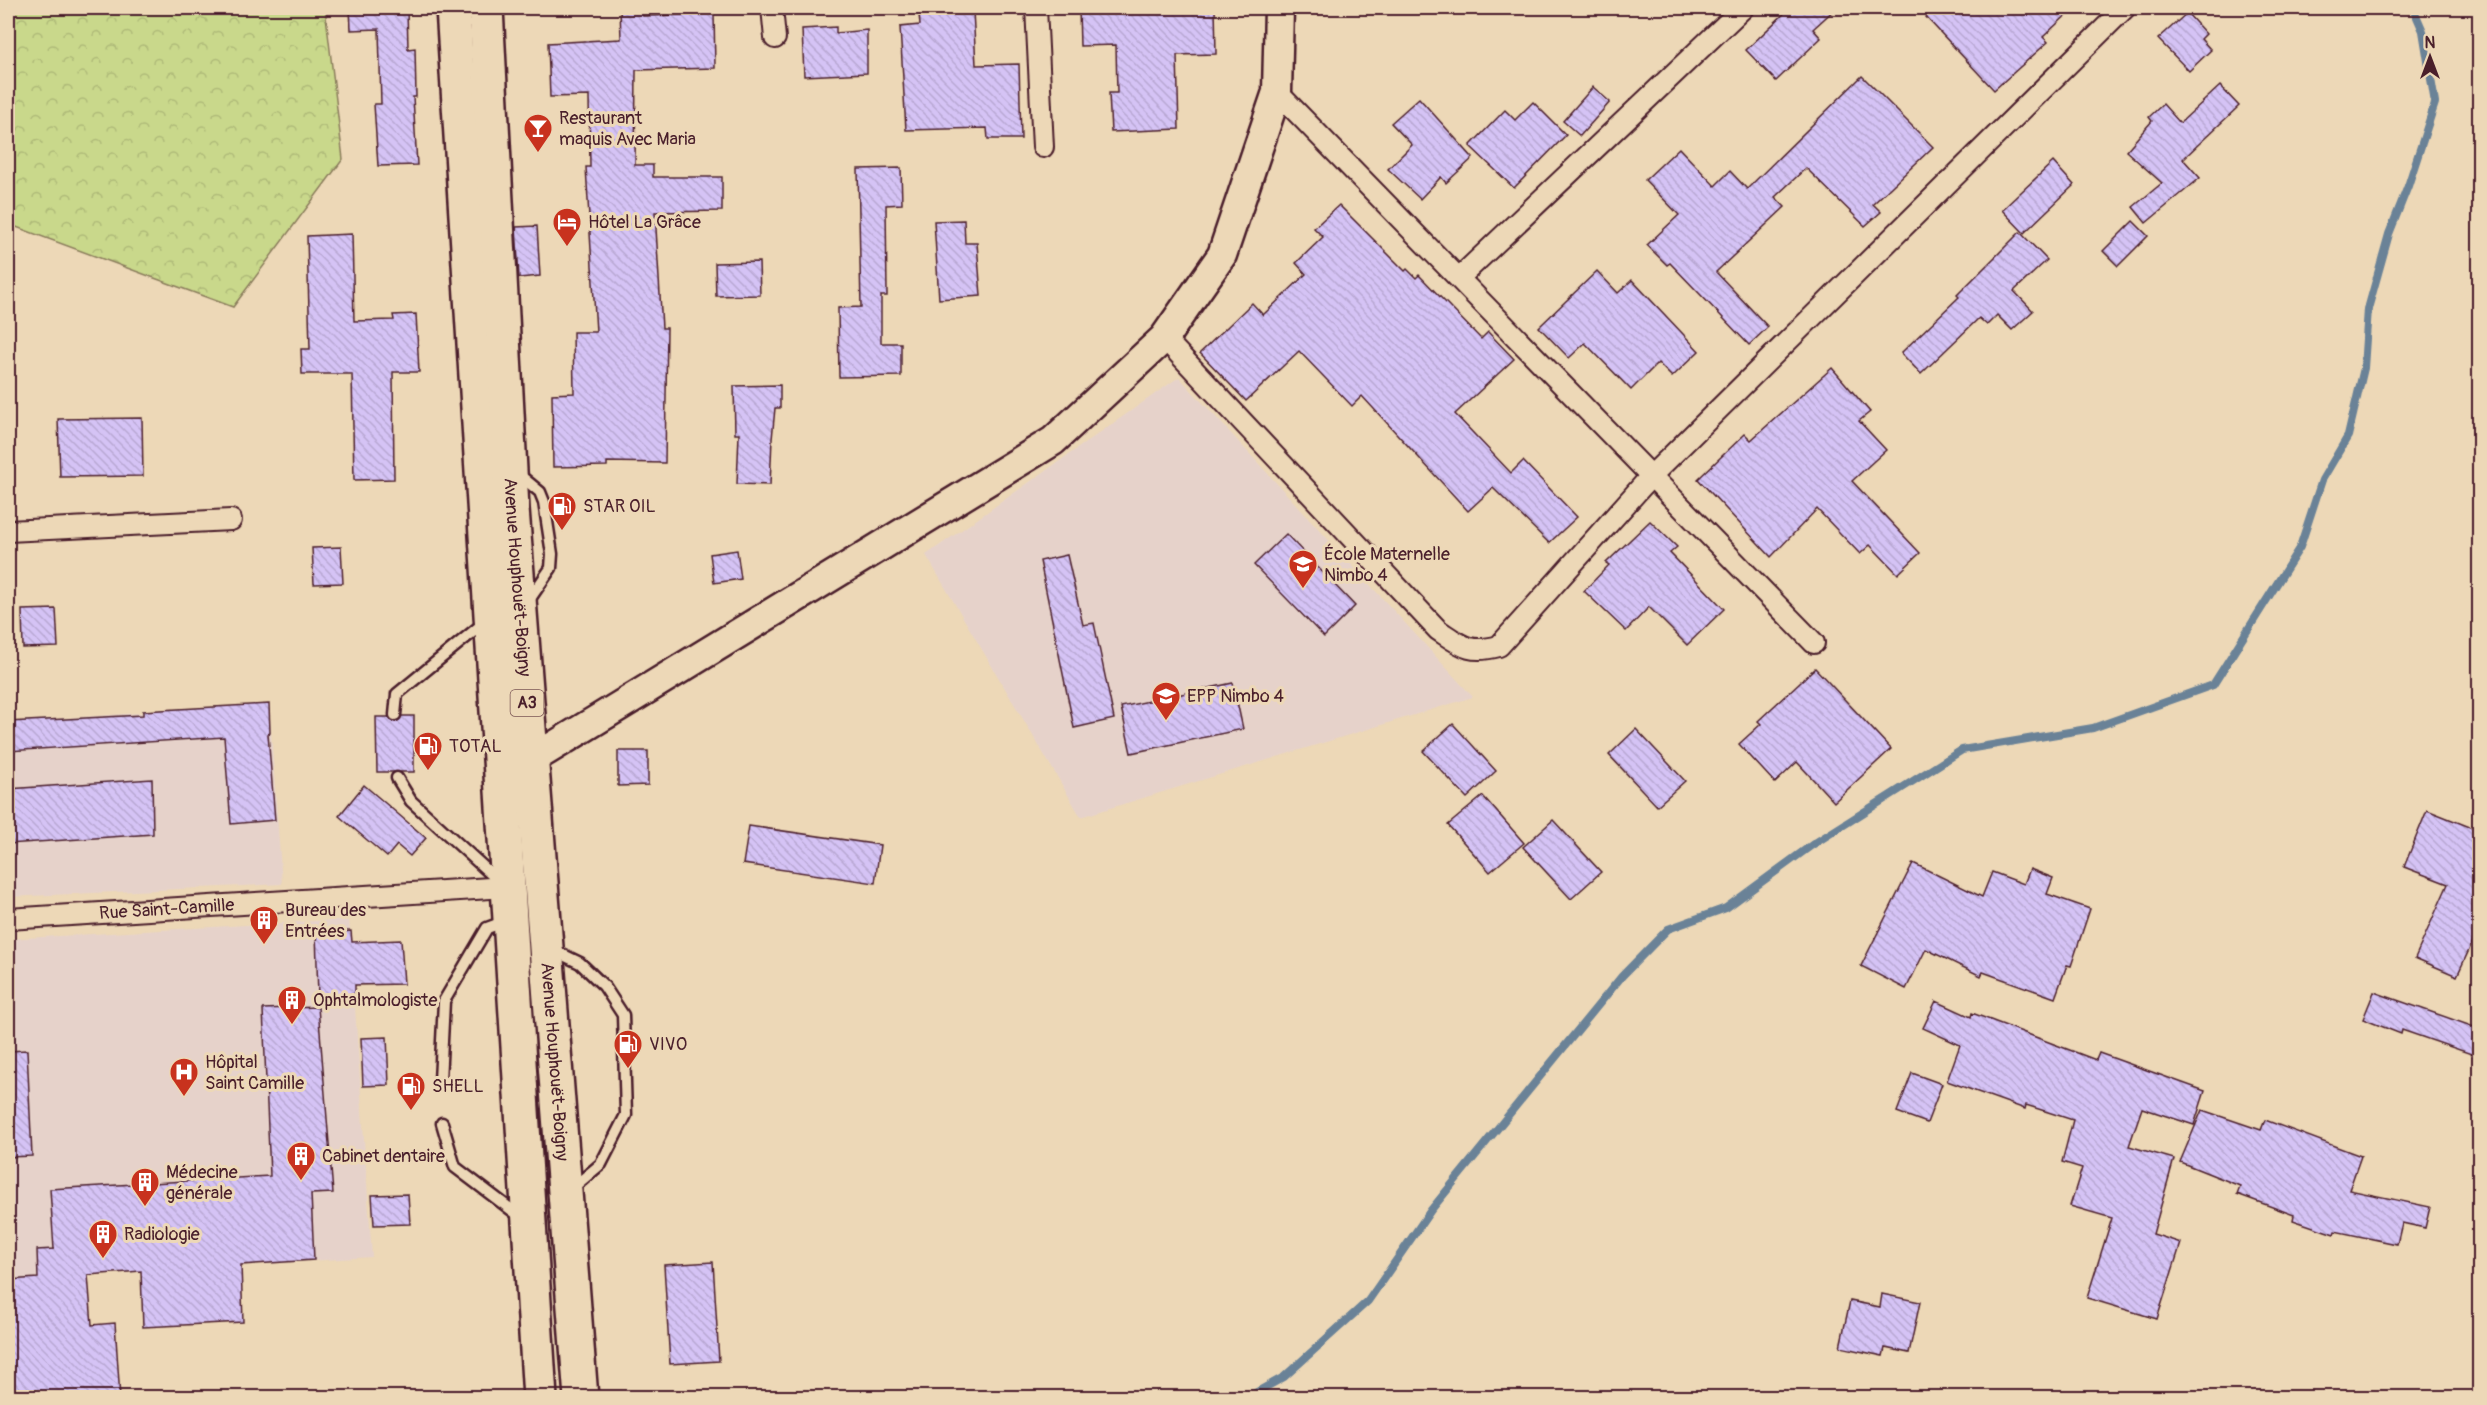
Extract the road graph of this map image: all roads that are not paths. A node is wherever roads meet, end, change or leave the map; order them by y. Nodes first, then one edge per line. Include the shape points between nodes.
1 (453, 8) edge
2 (486, 8) edge
3 (772, 8) edge
4 (1035, 8) edge
5 (1279, 8) edge
6 (1743, 8) edge
7 (2125, 8) edge
8 (775, 38) dead end
9 (1278, 92) junction
10 (1043, 147) dead end
11 (1460, 277) junction
12 (1164, 338) junction
13 (1652, 475) junction
14 (231, 520) dead end
15 (8, 531) edge
16 (505, 615) junction
17 (1814, 643) dead end
18 (395, 715) dead end
19 (531, 760) junction
20 (499, 772) junction
21 (397, 778) dead end
22 (506, 887) junction
23 (8, 919) edge
24 (509, 919) junction
25 (545, 946) junction
26 (440, 1081) dead end
27 (442, 1123) dead end
28 (565, 1194) junction
29 (530, 1223) junction
30 (540, 1398) edge
31 (580, 1398) edge

1 - 16 highway, Avenue Houphouët-Boigny / A3
2 - 16 highway, Avenue Houphouët-Boigny / A3 via 509,466
3 - 8 street
4 - 10 street
5 - 9 street
6 - 11 street
7 - 13 street
9 - 11 street
9 - 12 street via 1222,255
11 - 13 street
12 - 13 street via 1438,630 1465,649 1482,651 1499,646
12 - 19 street via 1053,441
13 - 17 street
14 - 15 street
16 - 18 lane via 397,694
16 - 19 highway, Avenue Houphouët-Boigny / A3
16 - 20 highway, Avenue Houphouët-Boigny / A3
19 - 20 street
19 - 25 highway, Avenue Houphouët-Boigny / A3
20 - 22 highway, Avenue Houphouët-Boigny / A3
21 - 22 lane via 411,801
22 - 23 street, Rue Saint-Camille
22 - 24 highway, Avenue Houphouët-Boigny / A3
24 - 26 lane via 487,928 444,1001
24 - 29 highway, Avenue Houphouët-Boigny / A3
25 - 28 highway, Avenue Houphouët-Boigny / A3
25 - 28 lane via 580,963 604,986 623,1015 626,1115 601,1164
27 - 29 lane via 455,1167
28 - 31 highway, Avenue Houphouët-Boigny / A3
29 - 30 highway, Avenue Houphouët-Boigny / A3

